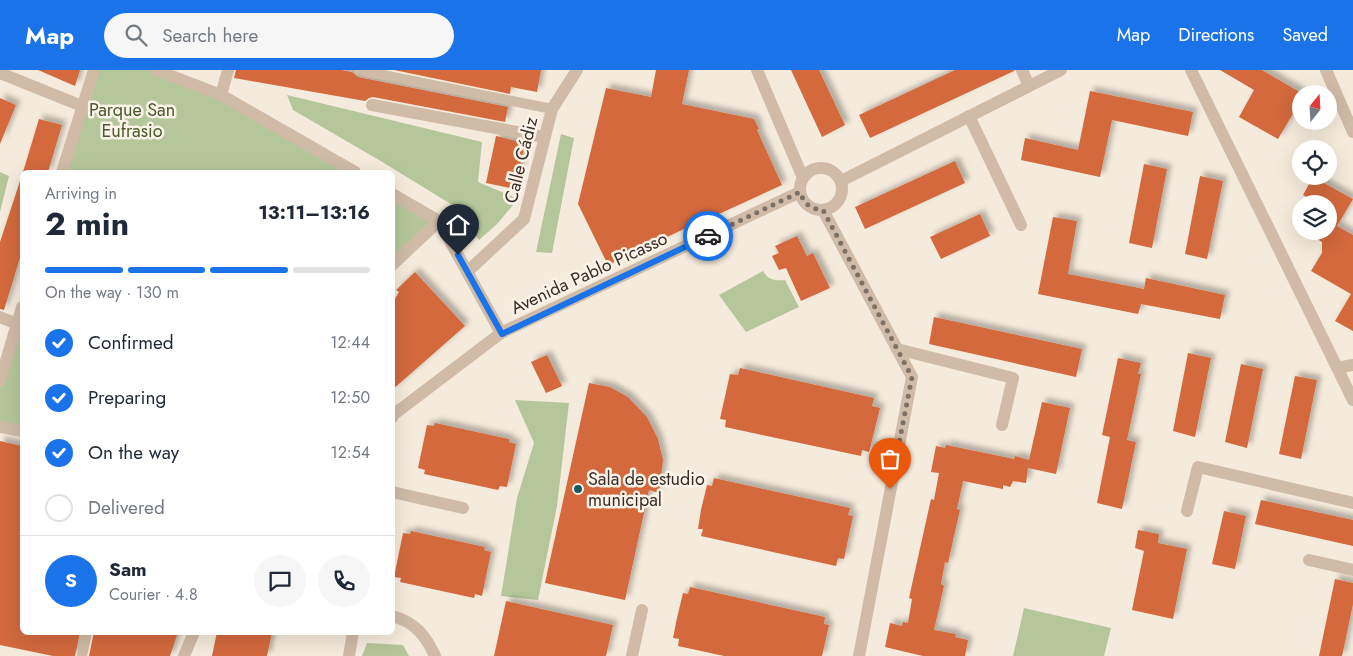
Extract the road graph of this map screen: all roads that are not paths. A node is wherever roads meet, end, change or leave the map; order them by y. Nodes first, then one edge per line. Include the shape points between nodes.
1 (94, 70) edge
2 (156, 70) edge
3 (228, 70) edge
4 (360, 70) edge
5 (577, 70) edge
6 (757, 70) edge
7 (1022, 70) edge
8 (1061, 70) edge
9 (1191, 70) edge
10 (1326, 70) edge
11 (0, 73) edge
12 (1029, 86) junction
13 (221, 95) junction
14 (372, 105) dead end
15 (82, 106) junction
16 (552, 108) junction
17 (969, 116) junction
18 (1353, 132) edge
19 (544, 138) junction
20 (63, 170) edge
21 (352, 170) edge
22 (803, 178) junction
23 (841, 181) junction
24 (795, 192) junction
25 (395, 196) edge
26 (823, 210) junction
27 (440, 221) junction
28 (1021, 225) dead end
29 (395, 263) edge
30 (467, 272) junction
31 (20, 314) edge
32 (0, 317) edge
33 (17, 324) junction
34 (502, 334) junction
35 (897, 350) junction
36 (1353, 365) edge
37 (1337, 368) junction
38 (0, 381) edge
39 (1353, 400) edge
40 (395, 414) edge
41 (1002, 425) dead end
42 (0, 427) edge
43 (20, 431) edge
44 (395, 493) edge
45 (1353, 503) edge
46 (464, 508) dead end
47 (1187, 511) dead end
48 (1310, 560) dead end
49 (1353, 570) edge
50 (642, 610) dead end
51 (395, 617) edge
52 (86, 635) edge
53 (193, 635) edge
54 (353, 635) edge
55 (82, 656) edge
56 (184, 656) edge
57 (349, 656) edge
58 (435, 656) edge
59 (632, 656) edge
60 (859, 656) edge

1 - 15 street
2 - 13 street
3 - 13 street
4 - 16 street
5 - 16 street, Calle Cádiz
6 - 22 street
7 - 12 street
8 - 12 street
9 - 37 street
10 - 18 street
11 - 15 street
12 - 17 street
13 - 21 street
14 - 19 street
15 - 20 street
16 - 19 street, Calle Cádiz
17 - 23 street
17 - 28 street
19 - 30 street, Calle Cádiz via 524,219
22 - 23 street via 820,168 832,171
22 - 24 street
23 - 26 street via 840,200 835,206
24 - 26 street via 810,208
24 - 34 street, Avenida Pablo Picasso
25 - 27 street
26 - 35 street
27 - 29 street
27 - 30 street
30 - 34 street
31 - 33 street
32 - 33 street
33 - 38 street
34 - 40 street, Avenida Pablo Picasso
35 - 41 street via 1013,378
35 - 60 street via 912,377
36 - 37 street
37 - 39 street
42 - 43 street
44 - 46 street
45 - 47 street via 1198,467
48 - 49 street
50 - 59 street
51 - 58 street via 416,626 428,639
52 - 55 street
53 - 56 street
54 - 57 street

